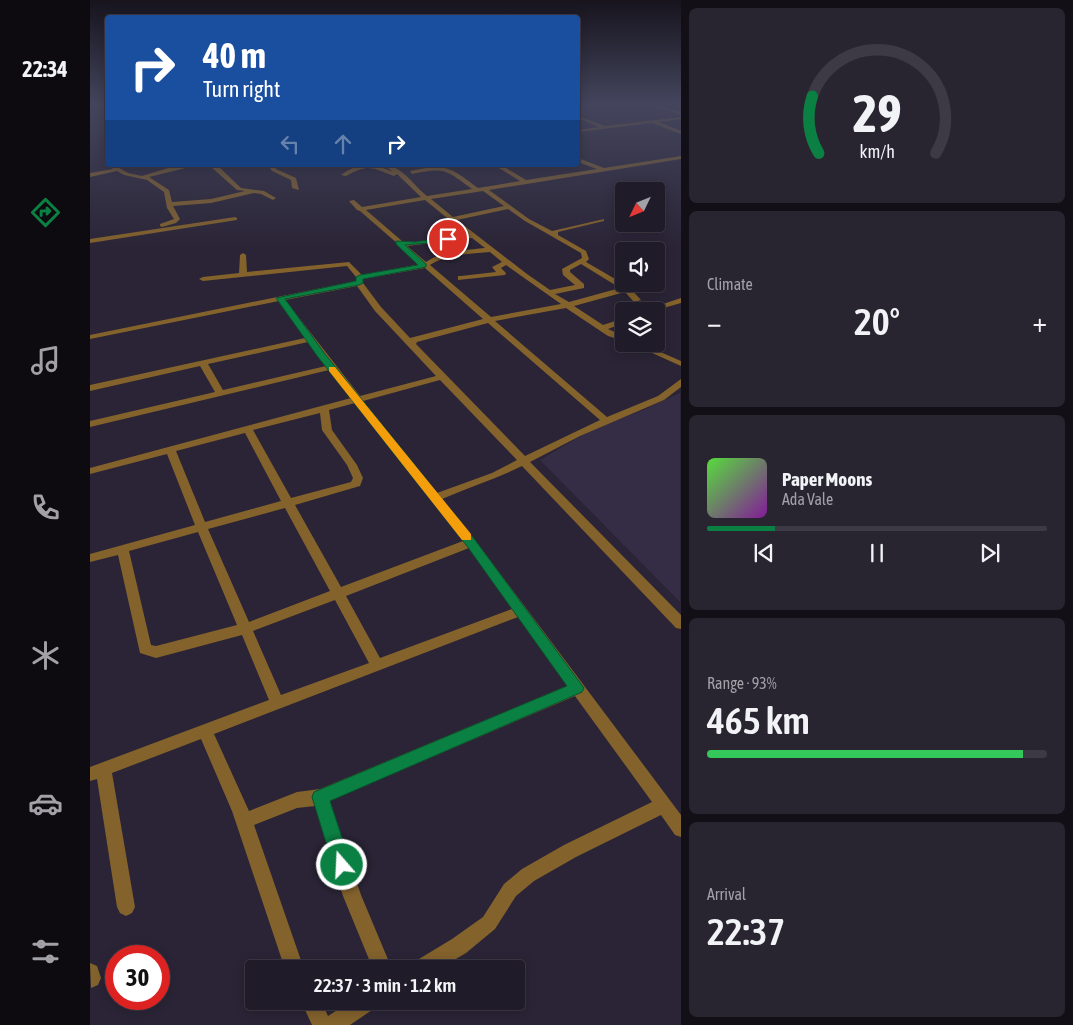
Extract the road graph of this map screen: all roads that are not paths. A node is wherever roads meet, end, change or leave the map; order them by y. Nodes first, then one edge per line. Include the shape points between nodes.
1 (680, 157) edge
2 (580, 163) edge
3 (580, 165) edge
4 (113, 167) edge
5 (178, 167) edge
6 (214, 167) edge
7 (272, 167) edge
8 (360, 167) edge
9 (374, 167) edge
10 (390, 167) edge
11 (416, 167) edge
12 (500, 167) edge
13 (116, 170) junction
14 (606, 170) junction
15 (412, 172) junction
16 (586, 173) junction
17 (90, 175) edge
18 (344, 176) dead end
19 (144, 177) junction
20 (406, 178) junction
21 (525, 182) junction
22 (297, 189) dead end
23 (481, 189) junction
24 (254, 191) junction
25 (273, 198) dead end
26 (427, 199) junction
27 (352, 202) dead end
28 (170, 204) junction
29 (510, 207) junction
30 (359, 209) junction
31 (235, 219) dead end
32 (452, 220) junction
33 (602, 220) dead end
34 (145, 233) junction
35 (555, 235) junction
36 (474, 236) junction
37 (90, 241) edge
38 (398, 243) junction
39 (491, 250) junction
40 (243, 255) dead end
41 (580, 261) junction
42 (507, 262) junction
43 (424, 266) junction
44 (243, 275) junction
45 (461, 278) dead end
46 (203, 279) dead end
47 (360, 280) junction
48 (615, 282) edge
49 (618, 292) edge
50 (631, 292) edge
51 (549, 293) junction
52 (280, 298) junction
53 (637, 300) dead end
54 (680, 300) edge
55 (568, 305) junction
56 (665, 305) edge
57 (488, 320) junction
58 (615, 323) edge
59 (602, 328) junction
60 (615, 334) edge
61 (90, 336) edge
62 (310, 339) junction
63 (411, 345) junction
64 (655, 352) edge
65 (202, 362) junction
66 (680, 364) edge
67 (331, 367) junction
68 (442, 377) junction
69 (680, 382) edge
70 (90, 388) edge
71 (220, 393) junction
72 (356, 398) junction
73 (324, 407) junction
74 (606, 422) junction
75 (90, 424) edge
76 (247, 428) junction
77 (170, 449) junction
78 (523, 459) junction
79 (90, 471) edge
80 (436, 498) junction
81 (289, 504) junction
82 (204, 527) junction
83 (471, 543) junction
84 (122, 548) junction
85 (90, 558) edge
86 (338, 593) junction
87 (520, 611) junction
88 (680, 624) edge
89 (247, 628) junction
90 (376, 664) junction
91 (577, 688) junction
92 (277, 703) junction
93 (204, 731) junction
94 (96, 772) edge
95 (320, 797) junction
96 (663, 805) junction
97 (244, 821) junction
98 (680, 829) edge
99 (126, 907) dead end
100 (292, 960) edge
101 (379, 960) edge
102 (436, 960) edge
103 (314, 1010) edge
104 (355, 1010) edge
105 (322, 1025) edge
106 (333, 1025) edge

1 - 14 street
2 - 14 street
3 - 16 street
4 - 13 street
5 - 19 street
6 - 24 street via 234,186
7 - 22 street via 294,179
8 - 18 street
9 - 20 street
10 - 20 street
11 - 15 street
12 - 21 street
13 - 17 street
13 - 19 street
14 - 16 street
15 - 20 street
15 - 23 street via 446,167
16 - 21 street
19 - 28 street via 167,191
20 - 26 street
21 - 23 street
23 - 26 street
23 - 29 street
24 - 25 street
24 - 28 street via 217,200
26 - 30 street
26 - 32 street
27 - 30 street
28 - 34 street via 177,219 144,230
29 - 32 street
29 - 35 street
30 - 38 street
31 - 34 street
32 - 36 street
33 - 35 street via 555,231
34 - 37 street
35 - 41 street via 584,252 586,259
36 - 38 street via 415,244
36 - 39 street
38 - 43 street
39 - 42 street
39 - 43 street via 435,259
40 - 44 street
41 - 48 street
41 - 51 street via 566,269 566,273 581,286
42 - 45 street via 496,267 502,272
42 - 51 street
43 - 47 street
43 - 57 street
44 - 46 street
44 - 47 street via 349,264
47 - 52 street
47 - 63 street via 378,309
49 - 55 street
50 - 53 street
51 - 55 street
52 - 61 street
52 - 62 street
54 - 56 street
55 - 57 street
55 - 59 street
57 - 63 street via 413,340
57 - 74 street
58 - 59 street
59 - 60 street
62 - 65 street
62 - 67 street
63 - 68 street
64 - 66 street
65 - 70 street
65 - 71 street
67 - 71 street
67 - 72 street
68 - 72 street
68 - 78 street
69 - 74 street via 661,398
71 - 75 street
72 - 73 street
72 - 80 street
73 - 76 street
73 - 81 street via 327,430 352,465 358,482
74 - 78 street
76 - 77 street
76 - 81 street
77 - 79 street
77 - 82 street
78 - 80 street via 496,475
78 - 88 street
80 - 83 street
81 - 82 street
81 - 86 street
82 - 84 street
82 - 89 street via 211,551
83 - 86 street
83 - 87 street
84 - 85 street
84 - 89 street via 148,651 156,652
86 - 89 street
86 - 90 street
87 - 90 street
87 - 91 street
89 - 92 street
90 - 92 street
91 - 95 street
91 - 96 street
92 - 93 street
93 - 94 street
93 - 97 street
94 - 99 street
95 - 97 street via 296,800
95 - 101 street via 352,896
96 - 98 street
96 - 102 street via 570,851 528,876 510,890 488,922 460,946
97 - 100 street
103 - 105 street
104 - 106 street

